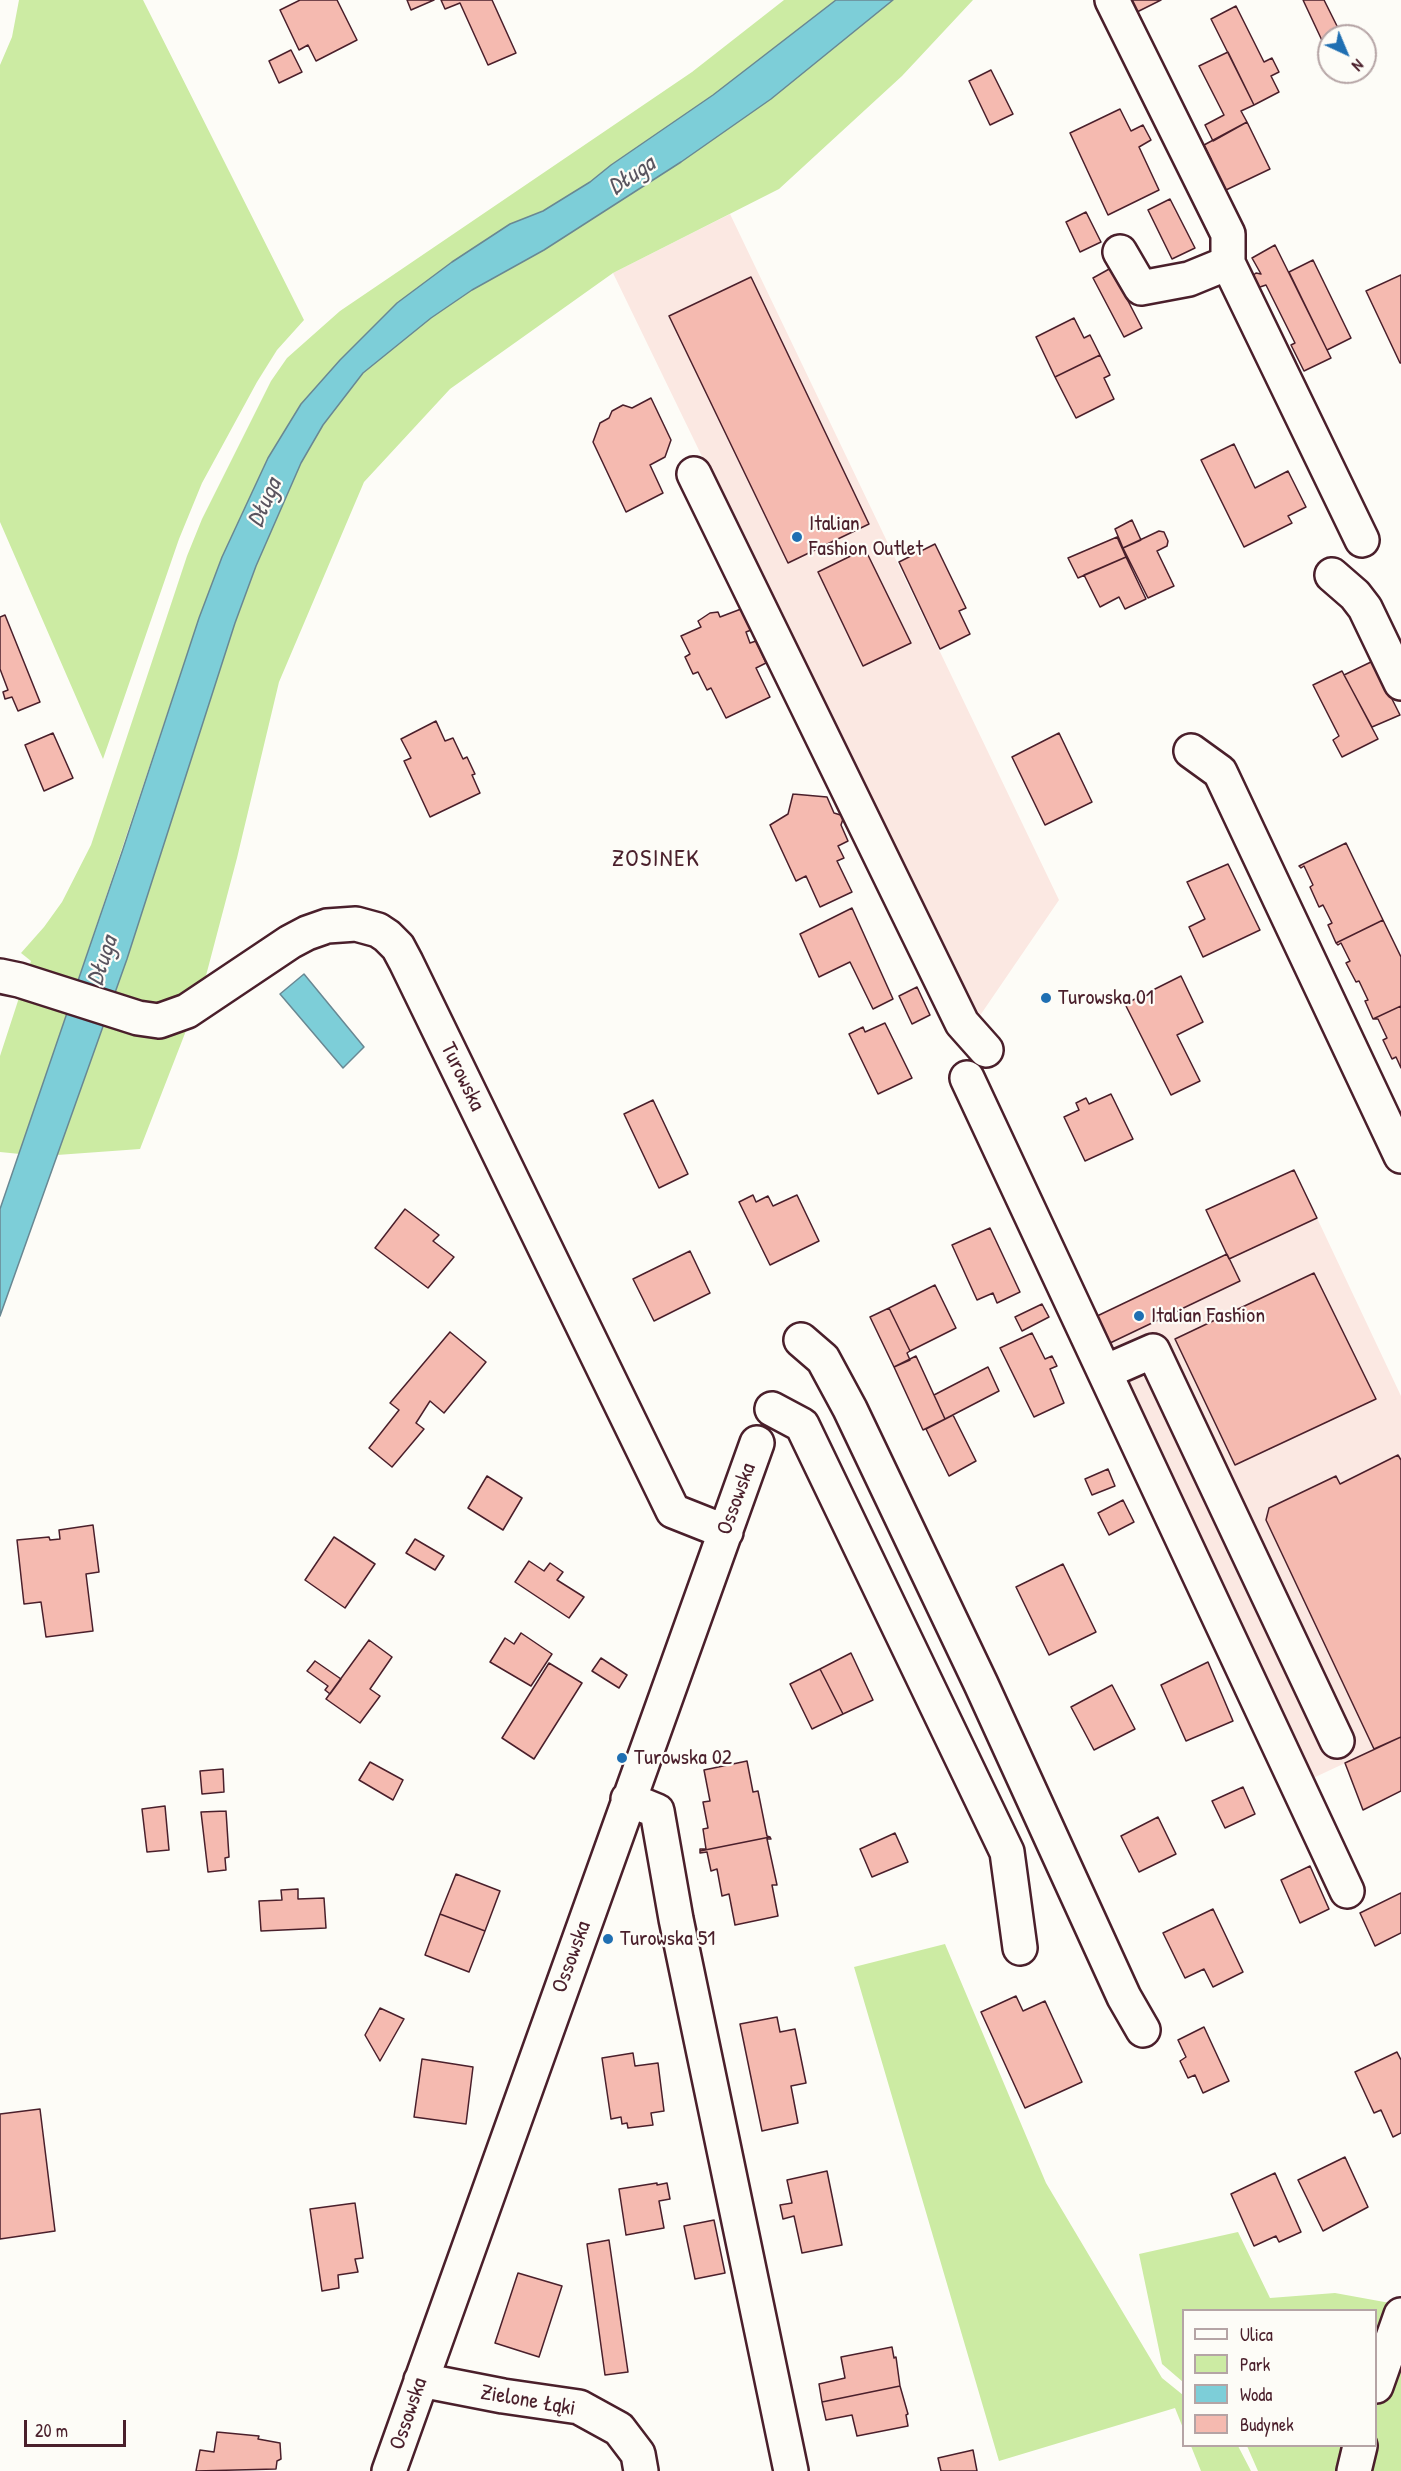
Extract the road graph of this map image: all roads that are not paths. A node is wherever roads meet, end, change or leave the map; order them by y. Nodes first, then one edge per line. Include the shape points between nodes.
1 (1112, 0) edge
2 (1120, 252) dead end
3 (1228, 263) junction
4 (694, 474) dead end
5 (1362, 540) dead end
6 (1332, 575) dead end
7 (1401, 683) edge
8 (1191, 751) dead end
9 (0, 976) edge
10 (986, 1050) dead end
11 (967, 1078) dead end
12 (1401, 1156) edge
13 (801, 1340) dead end
14 (1105, 1372) junction
15 (772, 1409) dead end
16 (757, 1443) dead end
17 (726, 1532) junction
18 (1336, 1741) dead end
19 (628, 1800) junction
20 (1347, 1891) dead end
21 (1020, 1948) dead end
22 (1143, 2030) dead end
23 (1401, 2315) edge
24 (421, 2380) junction
25 (1377, 2383) edge
26 (1360, 2447) edge
27 (390, 2471) edge
28 (641, 2471) edge
29 (791, 2471) edge
30 (1354, 2471) edge

1 - 3 street via 1228,234
2 - 3 street via 1141,288 1189,279
3 - 5 street
4 - 10 street via 962,1023
6 - 7 street via 1365,608
8 - 12 street via 1220,772
9 - 17 street, Turowska via 159,1021 196,1006 290,942 327,926 356,924 387,936 398,947 674,1511
11 - 14 street
13 - 22 street via 823,1359 850,1409
14 - 18 street via 1153,1351
14 - 20 street
15 - 21 street via 802,1425 1007,1852
16 - 17 street, Ossowska
17 - 19 street, Ossowska
19 - 24 street, Ossowska
19 - 29 street via 657,1811
23 - 25 street
24 - 27 street, Ossowska
24 - 28 street, Zielone Łąki via 579,2407 619,2429 638,2454
26 - 30 street

